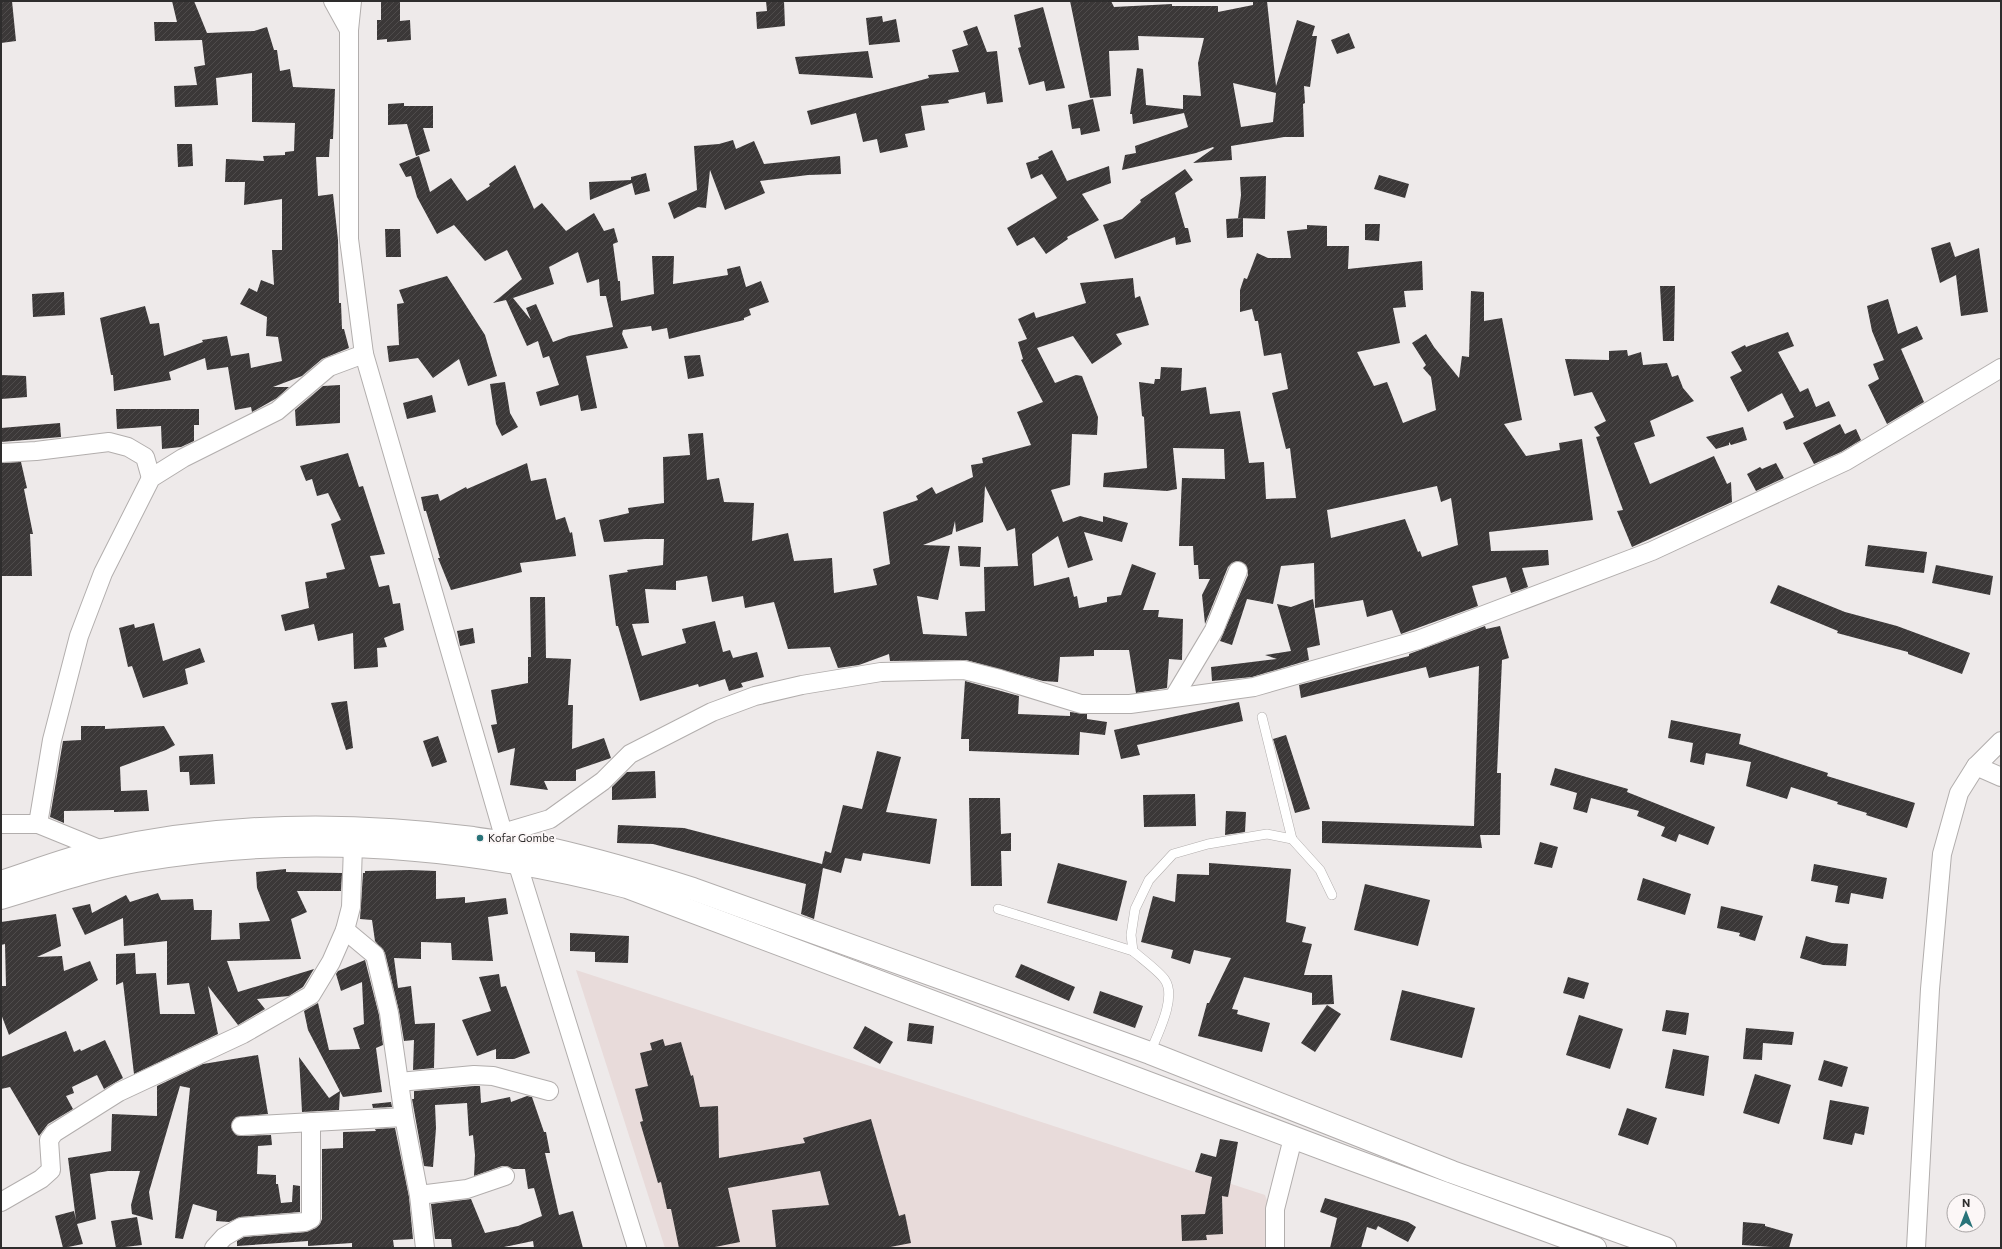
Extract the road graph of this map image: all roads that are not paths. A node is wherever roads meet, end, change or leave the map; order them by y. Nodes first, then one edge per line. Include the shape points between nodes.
1 (333, 1) edge
2 (352, 1) edge
3 (349, 30) junction
4 (364, 354) junction
5 (2001, 368) edge
6 (1, 453) edge
7 (151, 478) junction
8 (1238, 571) dead end
9 (1174, 698) junction
10 (1262, 717) dead end
11 (2001, 741) edge
12 (1976, 766) junction
13 (2001, 777) edge
14 (1, 824) edge
15 (38, 824) junction
16 (503, 837) junction
17 (1292, 839) junction
18 (353, 845) junction
19 (102, 850) junction
20 (517, 862) junction
21 (1, 882) edge
22 (1332, 895) dead end
23 (1, 898) edge
24 (998, 909) dead end
25 (345, 930) junction
26 (1133, 951) junction
27 (1150, 1053) junction
28 (399, 1082) junction
29 (550, 1091) dead end
30 (404, 1117) junction
31 (311, 1122) junction
32 (241, 1126) dead end
33 (1292, 1138) junction
34 (506, 1176) dead end
35 (419, 1195) junction
36 (1, 1202) edge
37 (214, 1248) edge
38 (425, 1248) edge
39 (637, 1248) edge
40 (1275, 1248) edge
41 (1595, 1248) edge
42 (1665, 1248) edge
43 (1916, 1248) edge

1 - 3 street
2 - 3 street
3 - 4 street via 350,239
4 - 7 street via 329,366 278,411 183,458
4 - 16 street
5 - 9 street via 1846,461 1652,552 1418,640 1254,687
6 - 7 street via 109,442 128,447 145,458
7 - 15 street via 103,573 79,636 52,740
8 - 9 street via 1214,630
9 - 16 street via 1130,704 1081,704 964,670 881,672 802,685 755,696 712,712 630,754 603,781 550,818
10 - 17 lane
11 - 12 street
12 - 13 street
12 - 43 street via 1959,793 1942,854 1930,989
14 - 15 street
15 - 19 street
16 - 19 highway via 338,827 278,827 209,833
16 - 27 highway via 671,882
17 - 22 lane via 1320,870
17 - 26 lane via 1267,834 1208,844 1173,854 1149,880 1135,910 1131,935
18 - 20 highway via 429,850
18 - 23 highway via 223,850 135,861
18 - 25 street via 351,907
19 - 21 highway
20 - 33 highway via 627,887
20 - 39 street
24 - 26 lane
25 - 28 street via 375,954 389,1013
25 - 36 street via 331,962 312,995 243,1034 119,1092 54,1133 48,1140 51,1170 41,1179
26 - 27 lane via 1165,980 1169,992 1168,1005
27 - 42 highway via 1452,1172
28 - 29 street via 492,1076
28 - 30 street
30 - 31 street
30 - 35 street
31 - 32 street
31 - 37 street via 311,1219 305,1222 241,1227 224,1237
33 - 40 street via 1275,1209
33 - 41 highway
34 - 35 street via 467,1189
35 - 38 street

